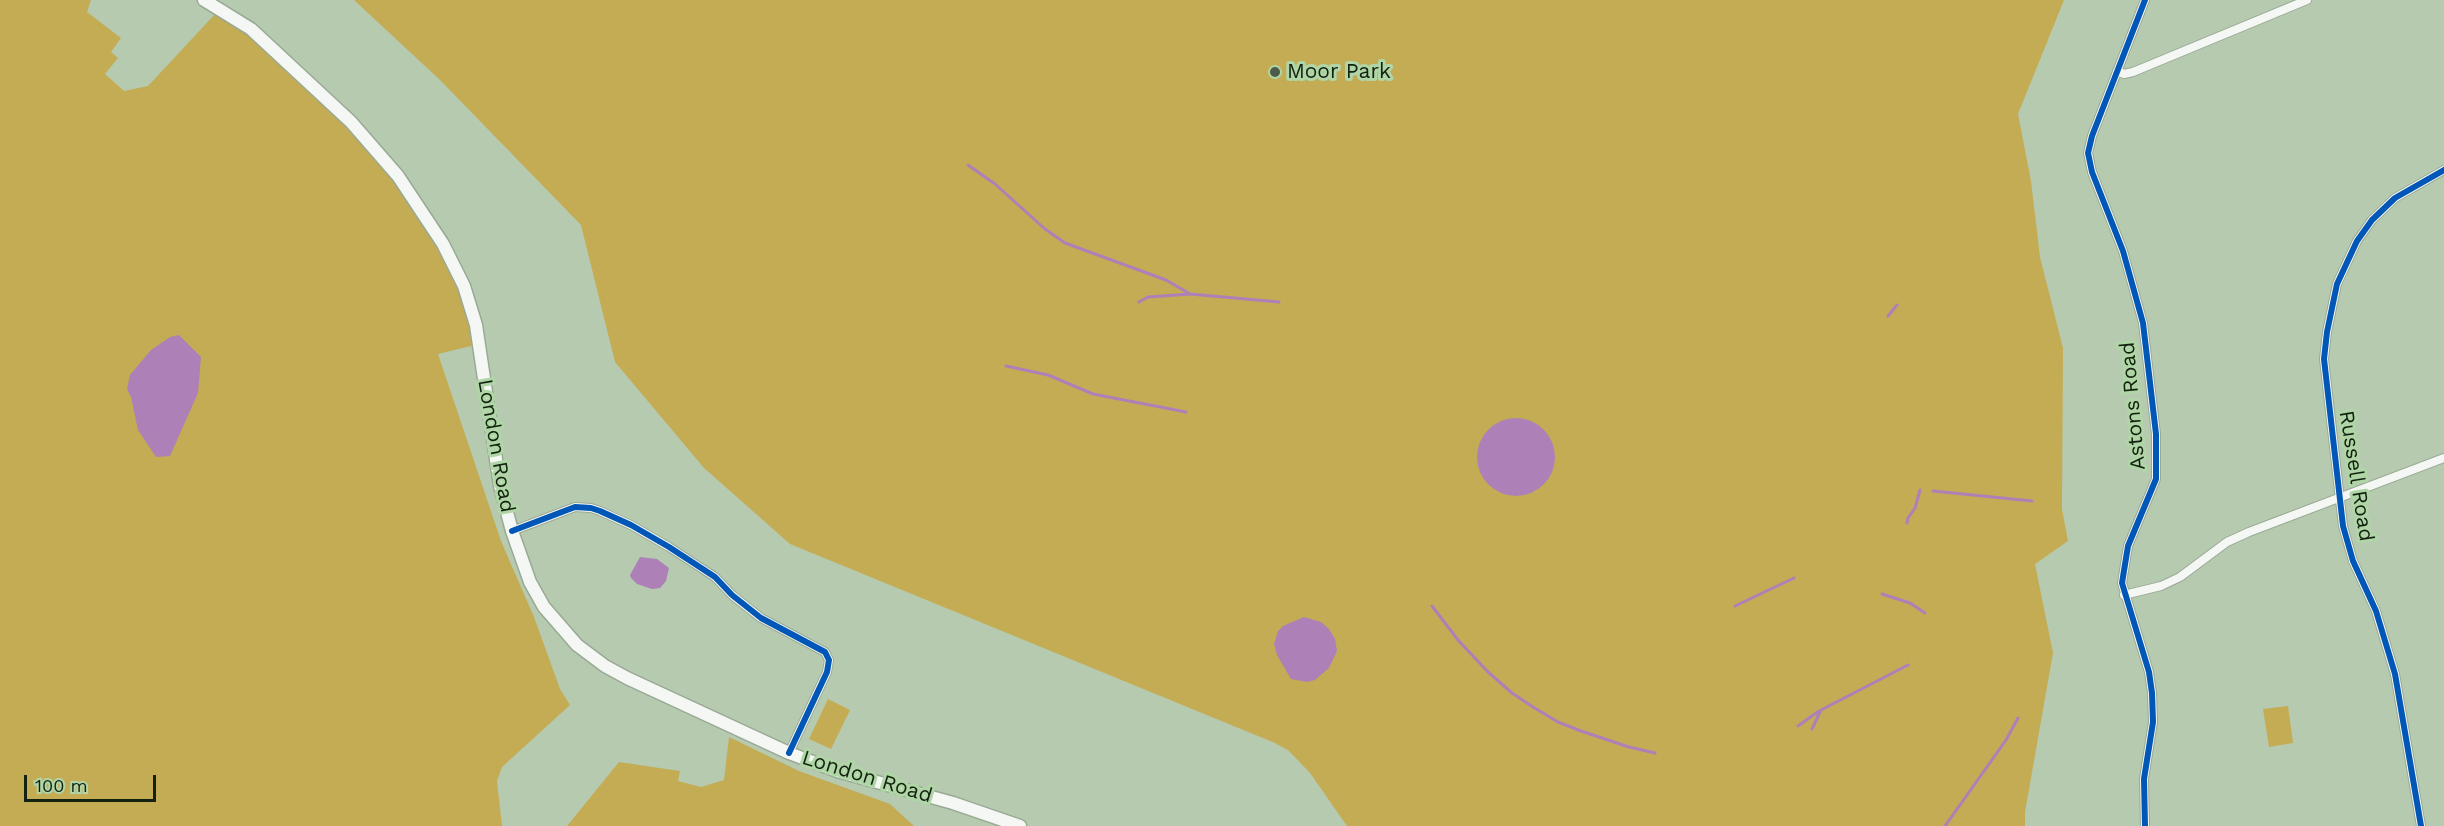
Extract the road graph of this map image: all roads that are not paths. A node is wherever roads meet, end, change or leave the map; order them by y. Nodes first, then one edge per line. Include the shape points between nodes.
1 (204, 0) edge
2 (2145, 0) edge
3 (2307, 0) edge
4 (2117, 71) junction
5 (2444, 170) edge
6 (2444, 458) edge
7 (2339, 498) junction
8 (512, 531) junction
9 (2124, 595) junction
10 (789, 753) junction
11 (1020, 826) edge
12 (2145, 826) edge
13 (2421, 826) edge

1 - 8 main road, London Road via 251,29 351,122 399,176 443,244 464,286 476,325 500,486
2 - 4 street
3 - 4 street via 2133,72
4 - 9 street, Astons Road via 2092,136 2089,161 2123,251 2143,323 2157,445 2156,479 2128,546
5 - 7 street, Russell Road via 2395,198 2372,220 2357,241 2337,284 2324,359
6 - 7 street
7 - 9 street via 2227,542 2180,577 2161,586
7 - 13 street, Russell Road via 2353,561 2376,611 2395,674
8 - 10 main road, London Road via 530,582 544,607 588,655 627,678
8 - 10 street via 575,507 600,511 678,552 715,577 761,618 825,652 829,660 827,672
9 - 12 street, Astons Road via 2152,693 2153,722 2144,779
10 - 11 main road, London Road

